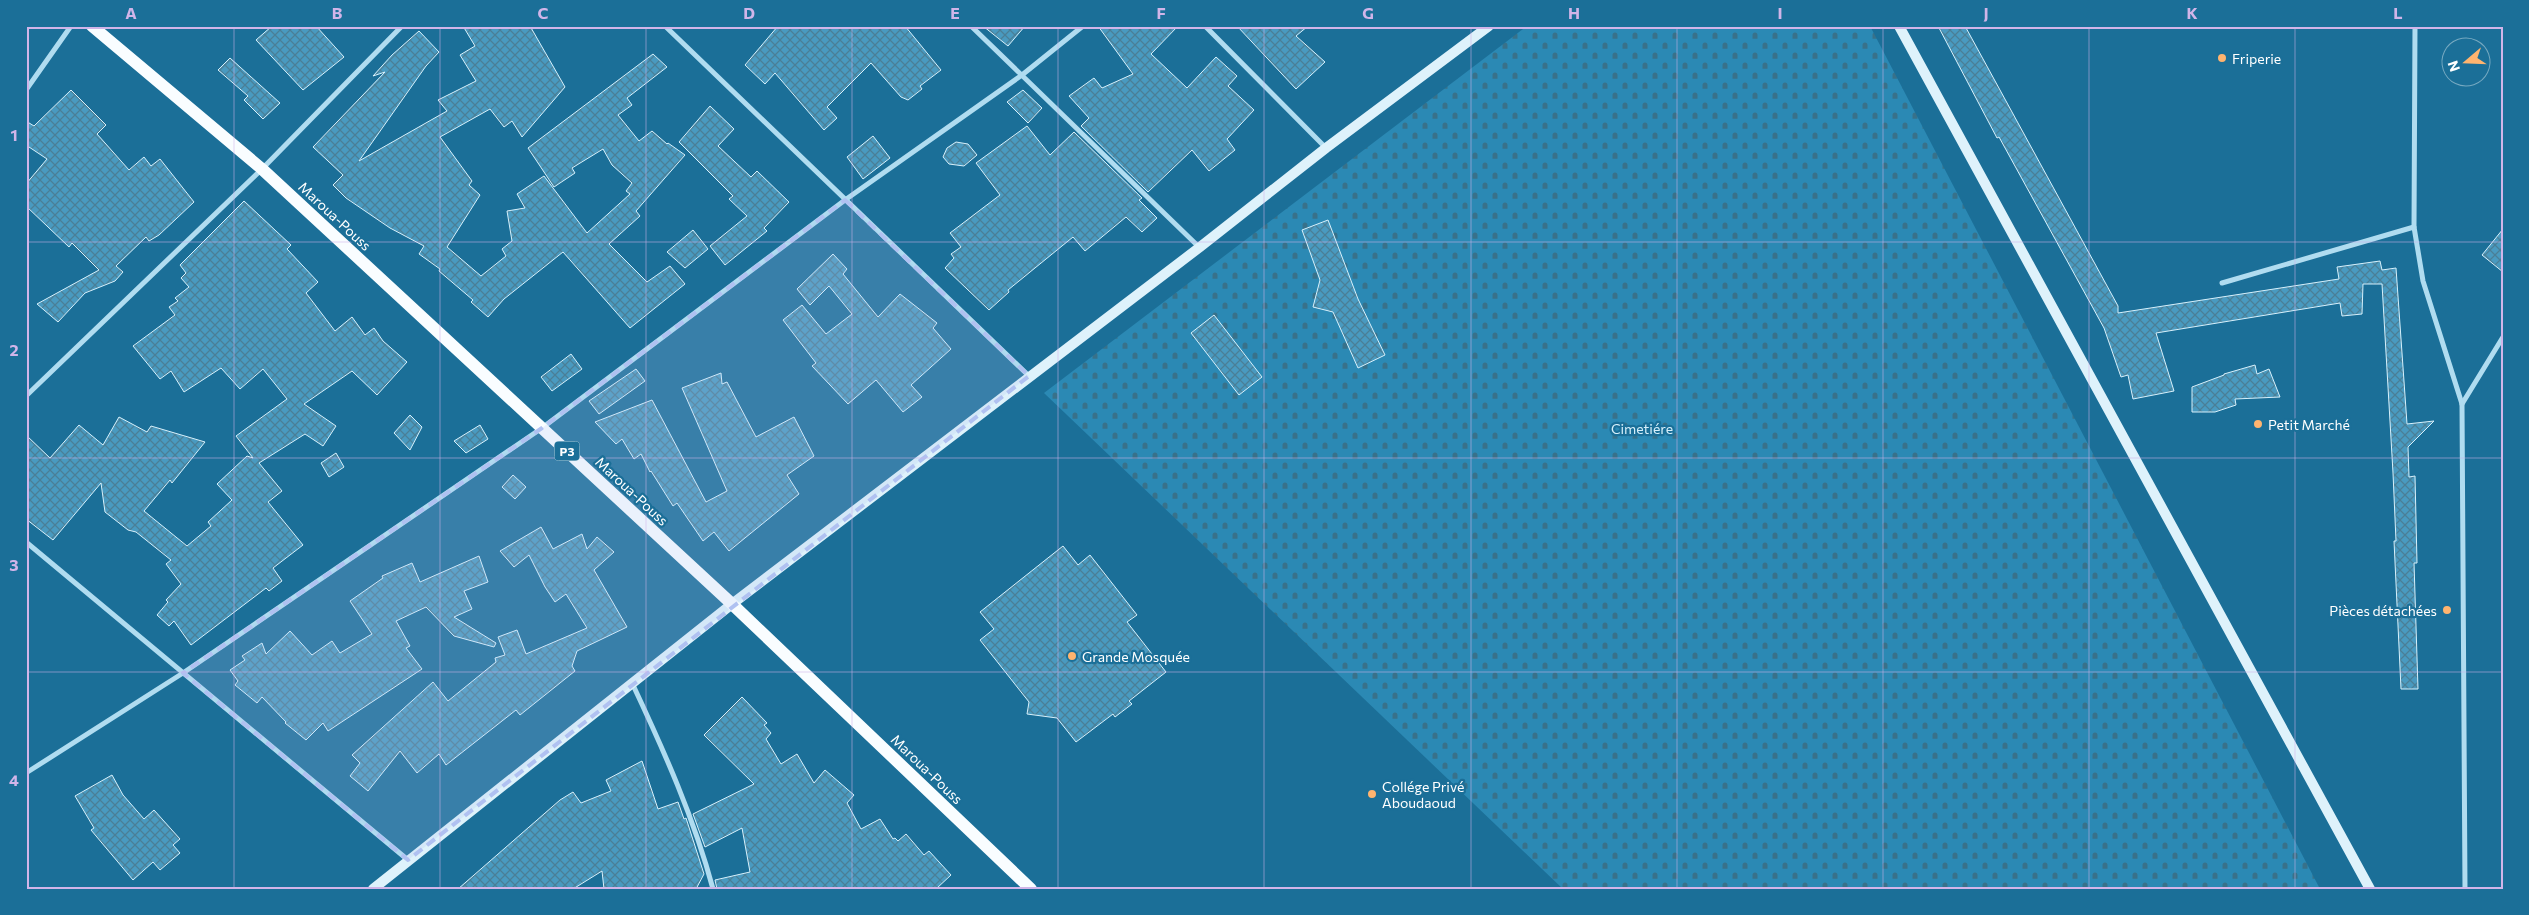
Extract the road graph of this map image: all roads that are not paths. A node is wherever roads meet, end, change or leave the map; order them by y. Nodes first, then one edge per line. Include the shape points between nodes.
1 (71, 26) edge
2 (92, 26) edge
3 (402, 26) edge
4 (666, 26) edge
5 (971, 26) edge
6 (1083, 26) edge
7 (1205, 26) edge
8 (1489, 26) edge
9 (1899, 26) edge
10 (2415, 26) edge
11 (1022, 75) junction
12 (26, 90) edge
13 (1326, 148) junction
14 (262, 169) junction
15 (845, 200) junction
16 (2414, 227) junction
17 (1200, 247) junction
18 (2222, 283) dead end
19 (2503, 337) edge
20 (1029, 376) junction
21 (26, 396) edge
22 (2462, 404) junction
23 (542, 428) junction
24 (26, 542) edge
25 (732, 604) junction
26 (183, 673) junction
27 (633, 684) junction
28 (26, 773) edge
29 (408, 860) junction
30 (1028, 888) edge
31 (373, 889) edge
32 (713, 889) edge
33 (2370, 889) edge
34 (2465, 889) edge

1 - 12 street
2 - 14 main road, Maroua-Pouss / P3
3 - 14 street
4 - 15 street
5 - 11 street
6 - 11 street
7 - 13 street
8 - 13 main road
9 - 33 main road
10 - 16 street
11 - 15 street
11 - 17 street
13 - 17 main road
14 - 21 street
14 - 23 main road, Maroua-Pouss / P3
15 - 20 street
15 - 23 street
16 - 18 street
16 - 22 street via 2423,281
17 - 20 main road
19 - 22 street
20 - 25 main road
22 - 34 street
23 - 25 main road, Maroua-Pouss / P3
23 - 26 street
24 - 26 street
25 - 27 main road
25 - 30 main road, Maroua-Pouss / P3
26 - 28 street
26 - 29 street
27 - 29 main road
27 - 32 street via 669,763 702,849
29 - 31 main road

